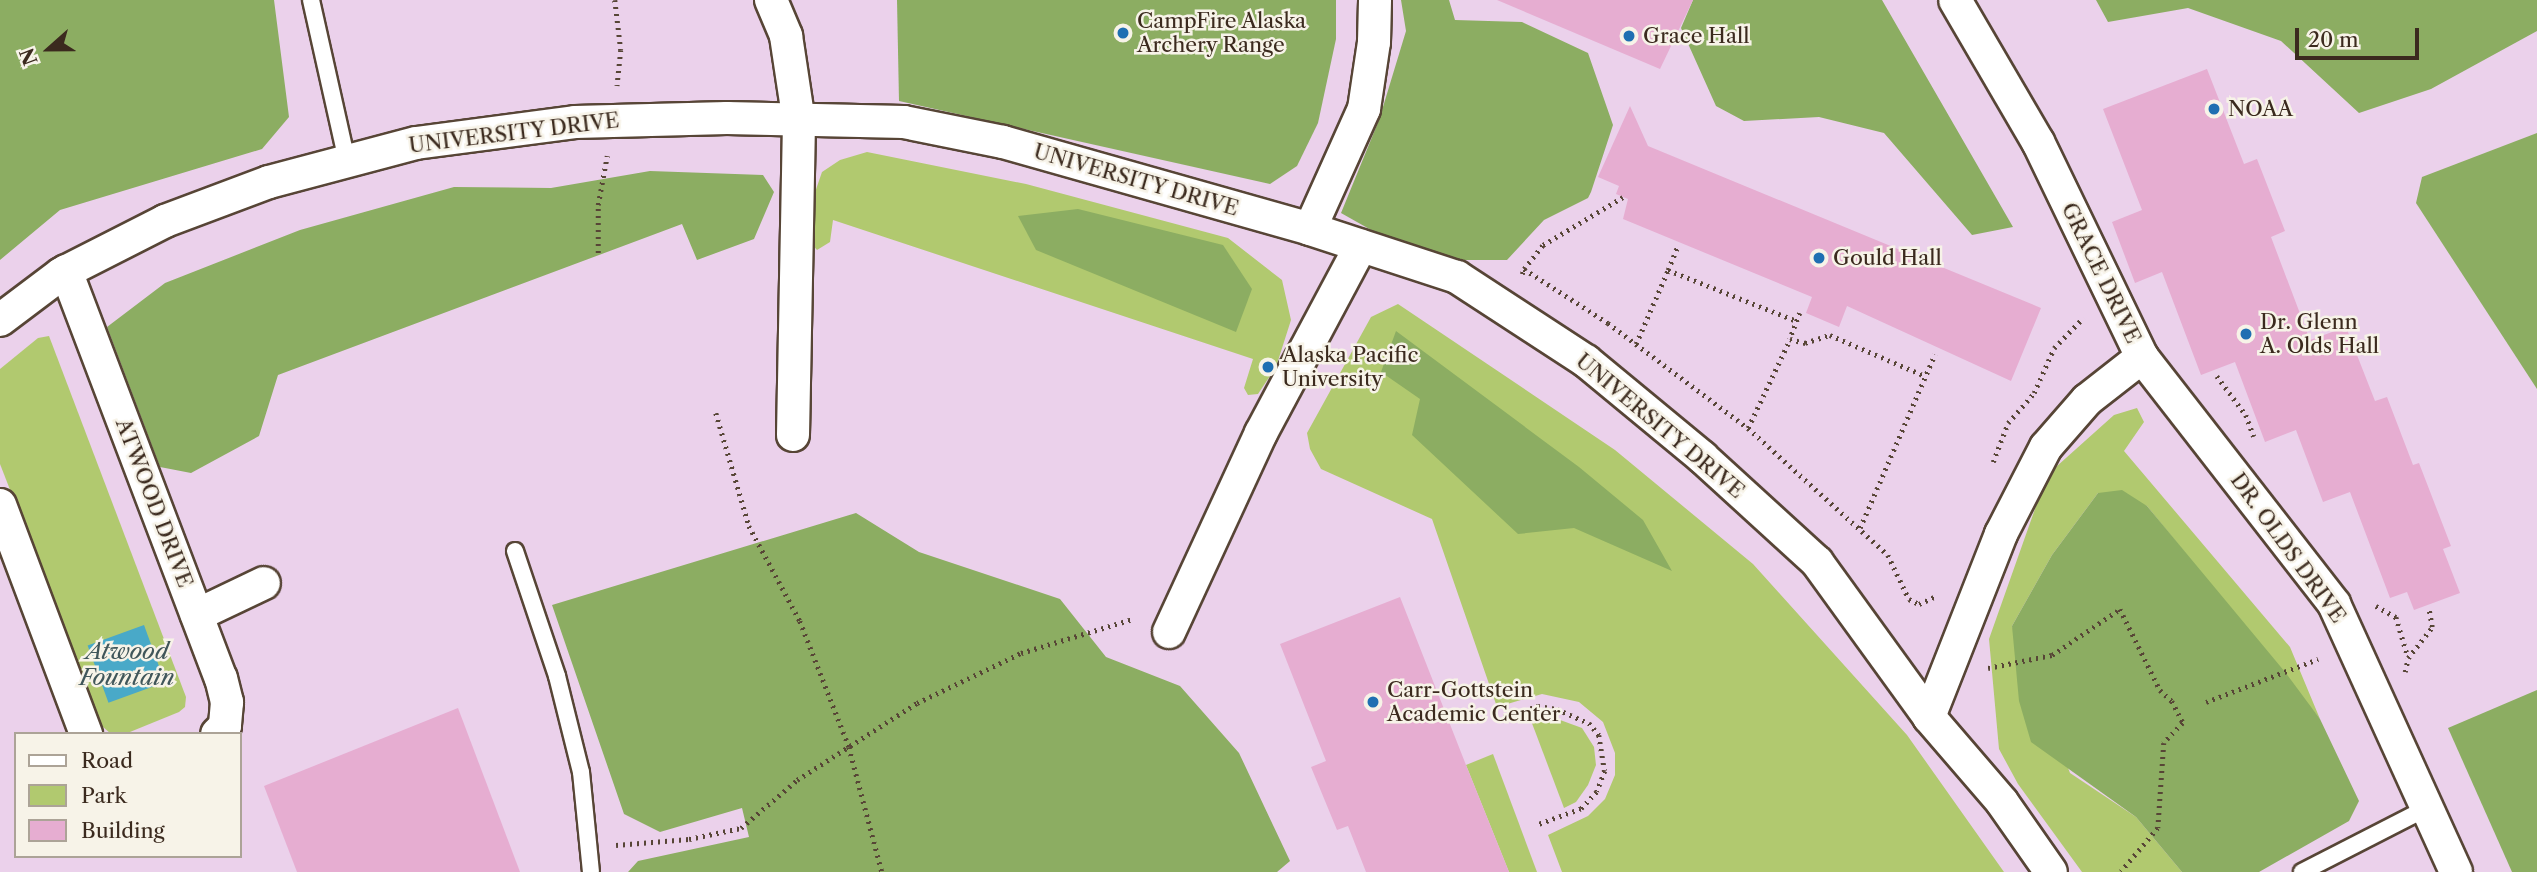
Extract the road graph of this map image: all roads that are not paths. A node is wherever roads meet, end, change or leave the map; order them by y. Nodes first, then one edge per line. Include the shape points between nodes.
1 (311, 0) edge
2 (771, 0) edge
3 (1375, 0) edge
4 (1955, 0) edge
5 (799, 122) junction
6 (347, 161) junction
7 (1310, 229) junction
8 (1361, 246) junction
9 (66, 271) junction
10 (0, 320) edge
11 (2142, 357) junction
12 (793, 435) dead end
13 (0, 505) edge
14 (515, 551) dead end
15 (264, 583) dead end
16 (197, 615) junction
17 (1169, 632) road end
18 (1929, 717) junction
19 (85, 732) edge
20 (218, 732) edge
21 (2429, 807) junction
22 (591, 872) edge
23 (2051, 872) edge
24 (2302, 872) edge
25 (2456, 872) edge

1 - 6 lane
2 - 5 street via 786,36
3 - 7 street via 1364,109
4 - 11 street, GRACE DRIVE via 2038,142
5 - 6 street, UNIVERSITY DRIVE via 727,118 575,122 416,143
5 - 7 street, UNIVERSITY DRIVE via 904,122 1003,142
5 - 12 street
6 - 9 street, UNIVERSITY DRIVE via 269,182 178,216
7 - 8 street, UNIVERSITY DRIVE
8 - 17 street via 1258,439
8 - 18 street, UNIVERSITY DRIVE via 1457,277 1586,361 1702,457 1817,562
9 - 10 street, UNIVERSITY DRIVE
9 - 16 street, ATWOOD DRIVE
11 - 18 street, GRACE DRIVE via 2087,400 2046,447 2001,534
11 - 21 street, DR. OLDS DRIVE via 2334,604
13 - 19 street
14 - 22 lane via 557,676 581,772
15 - 16 street
16 - 20 street, ATWOOD DRIVE via 227,702 225,726
18 - 23 street, UNIVERSITY DRIVE via 2002,802
21 - 24 lane
21 - 25 street, DR. OLDS DRIVE

